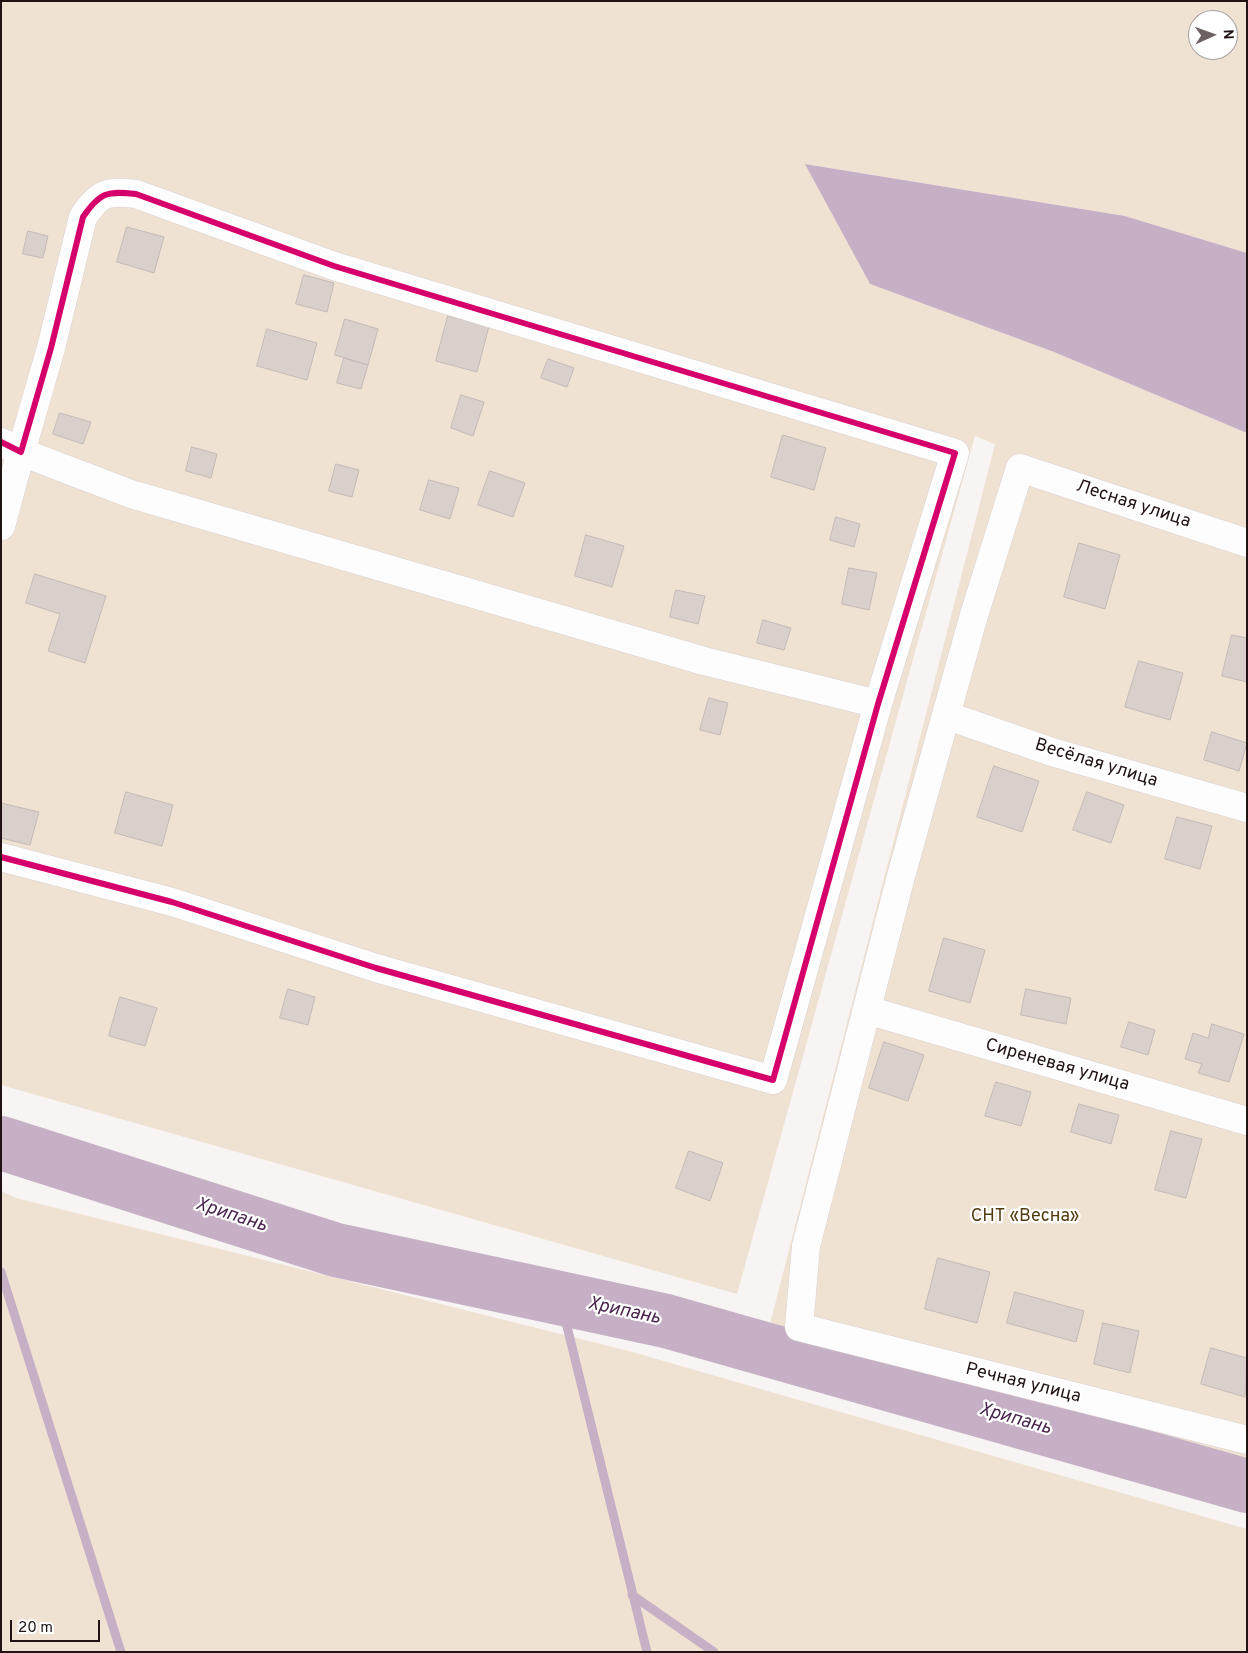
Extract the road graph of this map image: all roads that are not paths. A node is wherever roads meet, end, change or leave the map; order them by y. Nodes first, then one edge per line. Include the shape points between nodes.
1 (11, 447) edge
2 (1, 526) edge
3 (1247, 543) edge
4 (878, 704) junction
5 (948, 716) junction
6 (1247, 808) edge
7 (1, 857) edge
8 (867, 1010) junction
9 (1247, 1121) edge
10 (1247, 1440) edge

1 - 2 street
1 - 4 street via 131,494 704,661
1 - 4 street via 51,348 83,217 94,202 112,192 136,194 334,266 955,453
3 - 5 street, Лесная улица via 1020,468 974,615
4 - 7 street via 773,1080 376,968 172,902
5 - 6 street, Весёлая улица via 1052,752
5 - 8 street via 901,876
8 - 9 street, Сиреневая улица
8 - 10 street, Речная улица via 806,1246 799,1328

